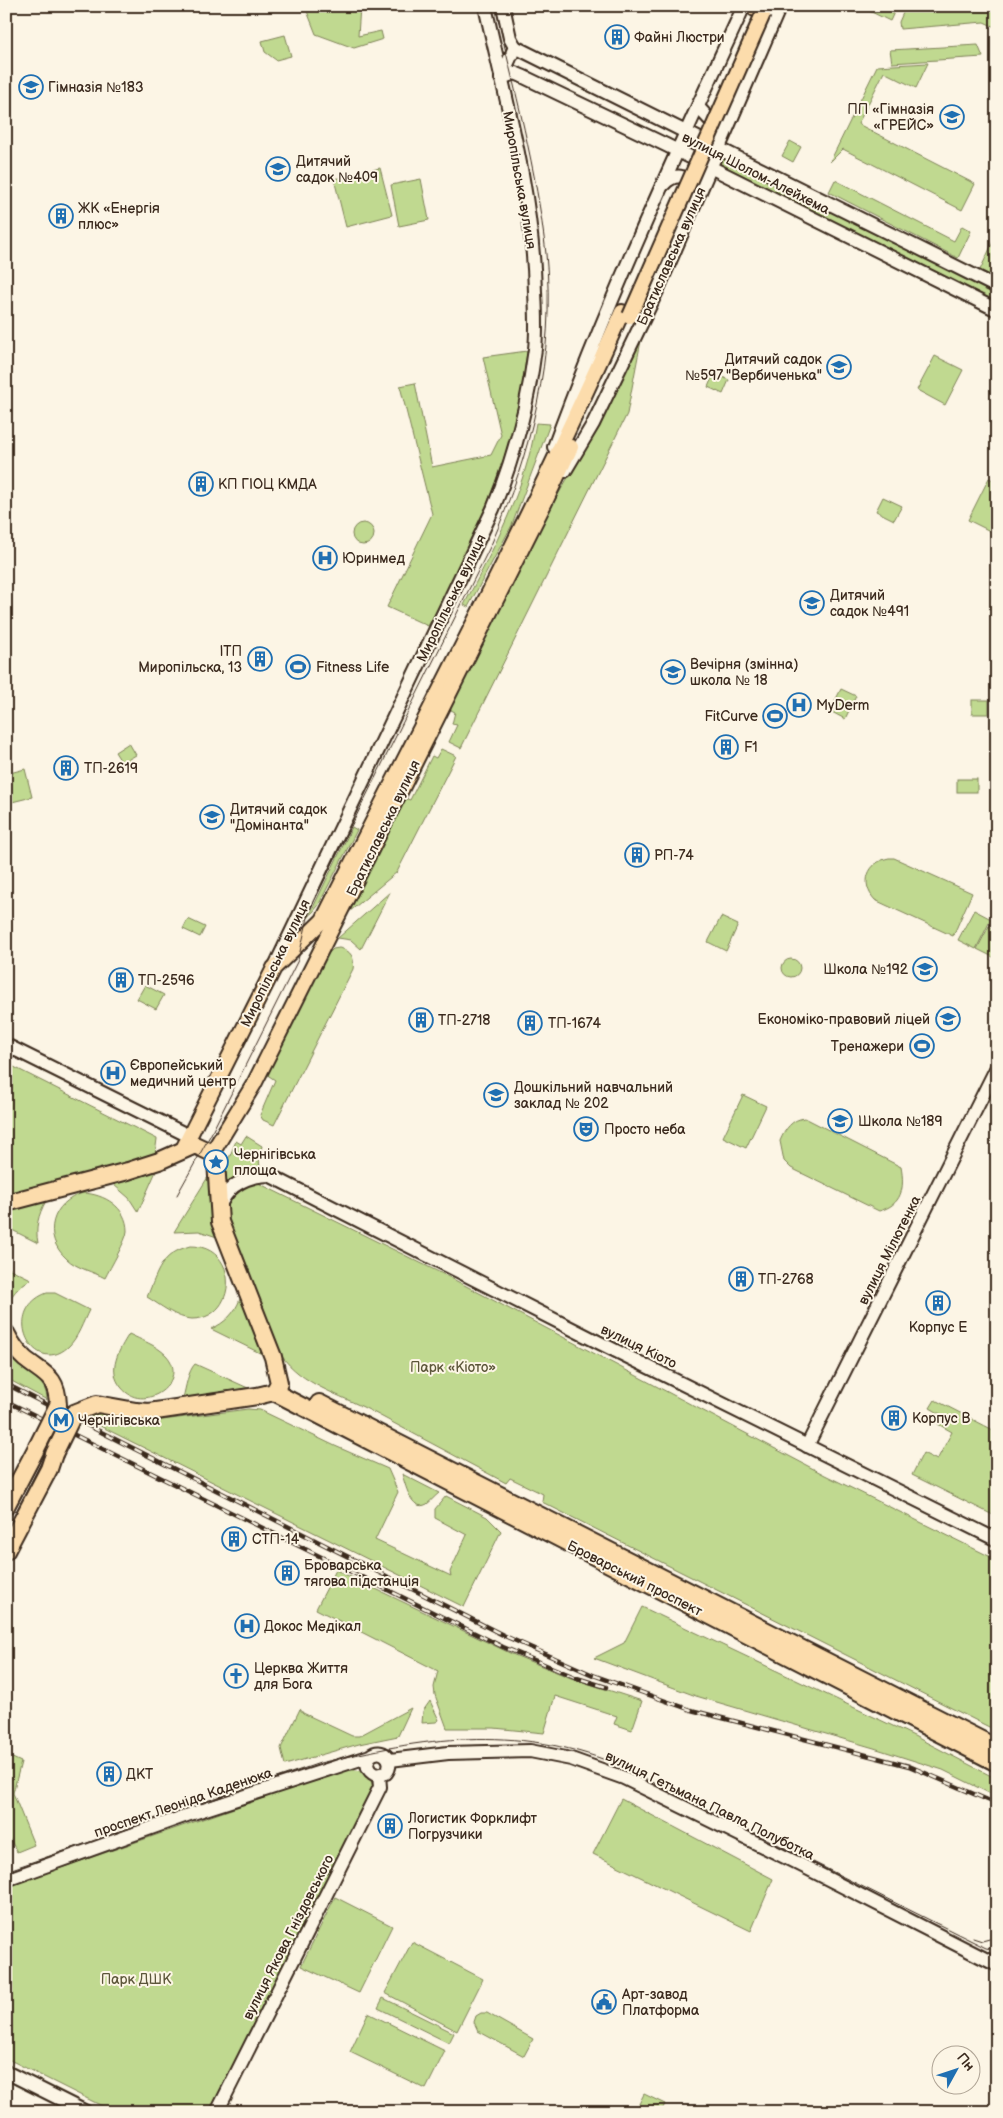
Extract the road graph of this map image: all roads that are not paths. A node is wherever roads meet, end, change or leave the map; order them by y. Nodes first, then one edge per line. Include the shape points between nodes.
1 (485, 6) edge
2 (503, 6) edge
3 (780, 6) edge
4 (757, 8) edge
5 (515, 47) junction
6 (501, 78) junction
7 (698, 106) junction
8 (731, 119) junction
9 (686, 133) junction
10 (718, 149) junction
11 (677, 151) junction
12 (710, 168) junction
13 (664, 184) junction
14 (698, 195) junction
15 (997, 287) edge
16 (997, 310) edge
17 (541, 498) junction
18 (319, 925) junction
19 (331, 942) junction
20 (274, 968) junction
21 (6, 1045) edge
22 (997, 1067) edge
23 (186, 1142) junction
24 (212, 1153) junction
25 (6, 1204) edge
26 (218, 1211) junction
27 (6, 1333) edge
28 (277, 1387) junction
29 (58, 1400) junction
30 (80, 1410) junction
31 (807, 1446) junction
32 (6, 1506) edge
33 (997, 1540) edge
34 (6, 1551) edge
35 (997, 1748) edge
36 (370, 1756) junction
37 (390, 1760) junction
38 (997, 1763) edge
39 (379, 1776) junction
40 (6, 1880) edge
41 (997, 1965) edge
42 (6, 2072) edge
43 (86, 2112) edge
44 (217, 2112) edge

1 - 6 street, Миропільська вулиця
2 - 5 street
3 - 8 street, Братиславська вулиця
4 - 7 street, Братиславська вулиця
4 - 17 main road, Братиславська вулиця via 626,314 581,404
5 - 6 street
5 - 9 street, вулиця Шолом-Алейхема
6 - 11 street, вулиця Шолом-Алейхема via 515,73
6 - 20 street, Миропільська вулиця via 519,156 534,254 535,348 519,431 493,510
7 - 8 street via 705,116 719,125
7 - 9 street, Братиславська вулиця
8 - 10 street, Братиславська вулиця
9 - 10 street, вулиця Шолом-Алейхема
9 - 11 street, Братиславська вулиця
10 - 12 street, Братиславська вулиця
10 - 15 street, вулиця Шолом-Алейхема
11 - 12 street, вулиця Шолом-Алейхема
11 - 13 street, Братиславська вулиця
12 - 14 street, Братиславська вулиця
12 - 16 street, вулиця Шолом-Алейхема
13 - 14 street via 670,177 686,178 695,186
13 - 17 street, Братиславська вулиця via 569,404
14 - 17 street, Братиславська вулиця via 594,424
17 - 18 main road, Братиславська вулиця
17 - 19 main road, Братиславська вулиця
18 - 19 main road via 321,936
18 - 20 main road, Братиславська вулиця
19 - 24 main road, Братиславська вулиця via 254,1084
20 - 23 main road, Миропільська вулиця
21 - 23 street
22 - 31 street, вулиця Мілютенка
23 - 24 highway
23 - 25 highway via 159,1160 128,1171
24 - 26 highway via 217,1170
26 - 28 highway via 273,1357
26 - 31 street, вулиця Кіото via 221,1201 236,1184 251,1177 269,1176
27 - 29 highway via 18,1352 54,1382
28 - 30 highway via 257,1396 149,1412 97,1404
28 - 35 highway, Броварський проспект
28 - 38 highway, Броварський проспект
29 - 30 highway
29 - 32 highway, bridge
30 - 34 highway, bridge via 54,1454
31 - 33 street, вулиця Кіото
36 - 37 street via 380,1752
36 - 39 street via 368,1767
36 - 40 street, проспект Леоніда Каденюка via 187,1815
37 - 39 street via 389,1770
37 - 41 street, вулиця Гетьмана Павла Полуботка via 456,1753 530,1751 598,1767
39 - 44 street, вулиця Якова Гніздовського via 380,1787
42 - 43 street

